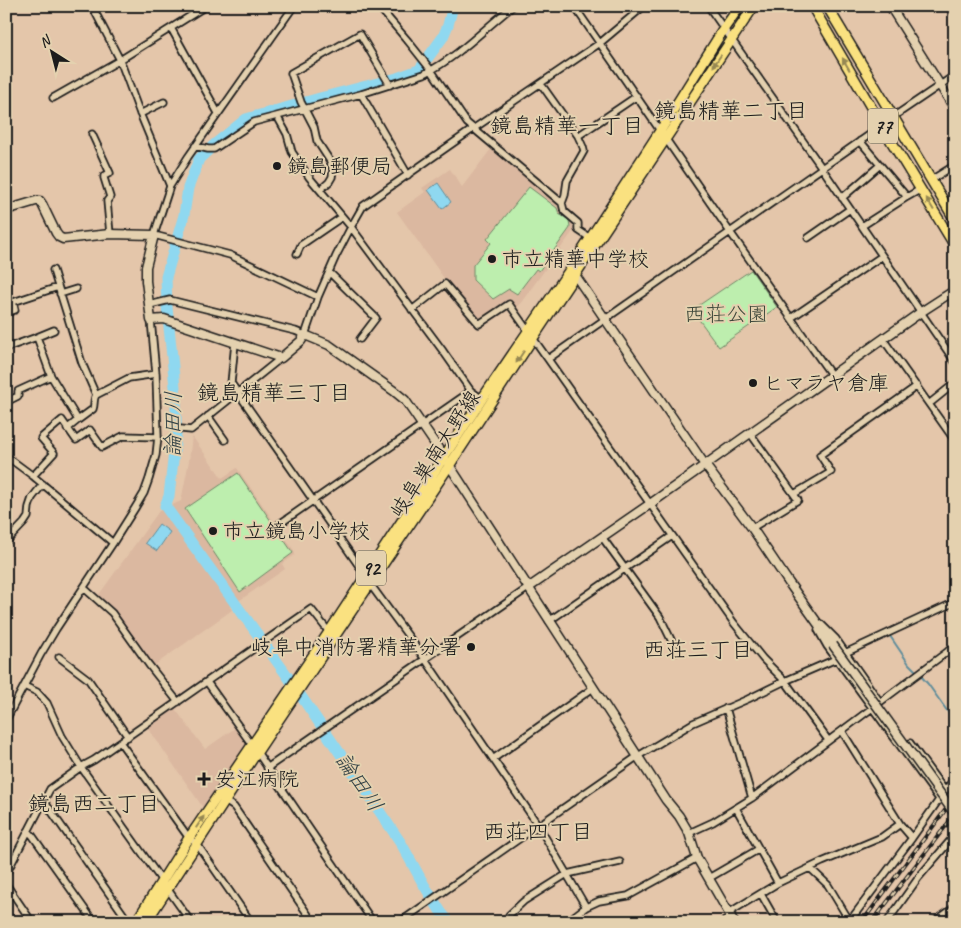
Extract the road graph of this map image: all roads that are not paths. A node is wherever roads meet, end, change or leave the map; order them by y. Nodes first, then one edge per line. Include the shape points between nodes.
1 (92, 6) edge
2 (206, 6) edge
3 (294, 6) edge
4 (378, 6) edge
5 (513, 6) edge
6 (574, 6) edge
7 (644, 6) edge
8 (708, 6) edge
9 (740, 6) edge
10 (754, 6) edge
11 (812, 6) edge
12 (827, 6) edge
13 (949, 6) edge
14 (894, 8) edge
15 (955, 14) edge
16 (171, 28) junction
17 (723, 30) junction
18 (732, 40) junction
19 (600, 43) junction
20 (120, 60) junction
21 (431, 70) junction
22 (955, 75) edge
23 (388, 82) junction
24 (540, 84) junction
25 (940, 85) junction
26 (361, 94) junction
27 (636, 96) junction
28 (53, 98) dead end
29 (164, 102) dead end
30 (302, 106) junction
31 (955, 109) edge
32 (218, 113) junction
33 (140, 114) junction
34 (276, 116) junction
35 (893, 117) junction
36 (882, 126) junction
37 (473, 129) junction
38 (92, 134) dead end
39 (663, 135) junction
40 (578, 136) junction
41 (860, 141) junction
42 (195, 146) junction
43 (880, 165) junction
44 (955, 165) edge
45 (822, 168) junction
46 (408, 175) junction
47 (932, 180) junction
48 (170, 186) junction
49 (921, 189) junction
50 (320, 190) junction
51 (907, 197) junction
52 (842, 198) junction
53 (562, 203) junction
54 (850, 209) junction
55 (6, 210) edge
56 (342, 216) junction
57 (955, 220) edge
58 (862, 226) junction
59 (351, 227) junction
60 (730, 232) junction
61 (110, 234) junction
62 (154, 235) junction
63 (590, 238) junction
64 (808, 238) dead end
65 (955, 246) edge
66 (297, 254) dead end
67 (882, 256) junction
68 (53, 270) dead end
69 (329, 272) junction
70 (572, 273) junction
71 (58, 287) junction
72 (76, 290) dead end
73 (955, 290) edge
74 (60, 294) junction
75 (318, 297) junction
76 (149, 305) junction
77 (412, 310) junction
78 (921, 312) junction
79 (6, 313) edge
80 (791, 318) junction
81 (151, 320) junction
82 (606, 320) junction
83 (54, 330) dead end
84 (530, 334) junction
85 (305, 335) junction
86 (37, 337) junction
87 (360, 339) dead end
88 (883, 339) junction
89 (235, 343) junction
90 (6, 348) edge
91 (282, 358) junction
92 (548, 359) junction
93 (955, 362) edge
94 (156, 374) junction
95 (51, 376) junction
96 (832, 376) junction
97 (955, 383) edge
98 (917, 386) junction
99 (471, 391) junction
100 (238, 393) junction
101 (96, 395) junction
102 (482, 398) junction
103 (6, 402) edge
104 (929, 404) junction
105 (208, 416) junction
106 (78, 420) junction
107 (423, 426) junction
108 (68, 429) junction
109 (181, 429) dead end
110 (750, 434) junction
111 (158, 437) junction
112 (225, 440) dead end
113 (955, 440) edge
114 (6, 456) edge
115 (444, 457) junction
116 (705, 465) junction
117 (449, 466) junction
118 (34, 476) junction
119 (43, 484) junction
120 (794, 494) junction
121 (314, 501) junction
122 (650, 504) junction
123 (278, 525) dead end
124 (752, 528) junction
125 (672, 536) junction
126 (602, 537) junction
127 (6, 542) edge
128 (113, 543) junction
129 (625, 568) junction
130 (368, 580) junction
131 (84, 588) junction
132 (528, 588) junction
133 (955, 602) edge
134 (808, 610) junction
135 (549, 620) junction
136 (329, 632) junction
137 (955, 646) edge
138 (949, 650) junction
139 (677, 652) dead end
140 (845, 653) junction
141 (59, 656) dead end
142 (836, 658) junction
143 (955, 658) edge
144 (425, 659) junction
145 (786, 681) junction
146 (207, 682) junction
147 (299, 682) junction
148 (24, 686) junction
149 (593, 688) junction
150 (178, 702) junction
151 (880, 702) junction
152 (726, 708) junction
153 (872, 708) junction
154 (6, 720) edge
155 (842, 731) junction
156 (128, 737) junction
157 (828, 740) junction
158 (120, 742) junction
159 (910, 743) dead end
160 (254, 749) junction
161 (638, 756) junction
162 (493, 759) junction
163 (81, 767) junction
164 (267, 768) junction
165 (955, 777) edge
166 (945, 791) junction
167 (752, 798) junction
168 (939, 799) junction
169 (44, 801) junction
170 (225, 801) junction
171 (736, 808) junction
172 (955, 814) edge
173 (900, 824) junction
174 (538, 825) junction
175 (28, 831) junction
176 (689, 833) junction
177 (955, 835) edge
178 (189, 838) junction
179 (912, 838) junction
180 (197, 844) junction
181 (759, 849) junction
182 (697, 858) junction
183 (620, 862) dead end
184 (810, 868) junction
185 (6, 874) edge
186 (567, 874) junction
187 (709, 878) junction
188 (162, 880) junction
189 (778, 883) junction
190 (6, 884) edge
191 (168, 889) junction
192 (761, 894) junction
193 (586, 907) junction
194 (953, 908) edge
195 (955, 916) edge
196 (732, 917) edge
197 (849, 921) edge
198 (32, 922) edge
199 (94, 922) edge
200 (129, 922) edge
201 (136, 922) edge
202 (146, 922) edge
203 (191, 922) edge
204 (251, 922) edge
205 (313, 922) edge
206 (373, 922) edge
207 (400, 922) edge
208 (506, 922) edge
209 (566, 922) edge
210 (723, 922) edge
211 (778, 922) edge
212 (887, 922) edge
213 (934, 922) edge

1 - 20 street
2 - 16 street
3 - 32 street
4 - 21 street
5 - 21 street
6 - 19 street
7 - 19 street
8 - 17 street
9 - 17 main road, 岐阜巣南大野線 / 92
10 - 18 main road, 岐阜巣南大野線 / 92
36 -> 11 main road, 77
12 - 35 main road, 77
13 - 15 street
14 - 25 street
16 - 20 street
16 - 32 street
17 - 18 street
17 - 39 main road, 岐阜巣南大野線 / 92
18 -> 39 main road, 岐阜巣南大野線 / 92
18 - 45 street
19 - 24 street
19 - 27 street
20 - 28 street
20 - 33 street
21 - 23 street
21 - 37 street
22 - 25 street
23 - 26 street
23 - 30 street via 360,34 292,73
24 - 37 street
24 - 40 street
25 - 31 street
25 - 35 street
26 - 30 street
26 - 46 street
27 - 39 street
27 - 40 street
29 - 33 street
30 - 34 street
30 - 50 street via 333,170 329,182
32 - 42 street
33 - 48 street
34 - 42 street via 254,122 214,149
34 - 50 street via 287,134 292,152
35 - 47 main road, 77
36 - 41 street
36 - 49 main road, 77
37 - 46 street
37 - 53 street
38 - 61 street via 110,173 104,178 110,197 107,201
39 - 60 street
39 - 63 main road, 岐阜巣南大野線 / 92
39 - 70 main road, 岐阜巣南大野線 / 92
40 - 53 street via 584,151 567,182
41 - 43 street
41 - 45 street
42 - 48 street
43 - 51 street
43 - 52 street
44 - 47 street
45 - 52 street
45 - 60 street
46 - 59 street via 363,206
47 - 57 main road, 77
48 - 62 street
49 - 51 street
65 -> 49 main road, 77
50 - 56 street
51 - 58 street
52 - 54 street
53 - 63 street via 564,210 578,223 578,230
54 - 58 street
54 - 64 street
55 - 61 street via 36,201 42,204 63,239
56 - 59 street
56 - 66 street via 301,245
58 - 67 street
59 - 69 street
59 - 77 street
60 - 80 street
60 - 82 street
61 - 62 street
62 - 75 street via 230,255
62 - 76 street via 146,267
63 - 70 main road, 岐阜巣南大野線 / 92
67 - 78 street
67 - 80 street
68 - 71 street
69 - 75 street
69 - 87 street via 376,318
70 - 82 street
70 - 84 main road, 岐阜巣南大野線 / 92
71 - 74 street
71 - 79 street via 13,302 15,310
72 - 74 street
73 - 78 street
74 - 101 street
75 - 85 street
76 - 81 street
76 - 85 street via 170,300
77 - 84 street via 445,284 479,324 509,304
77 - 99 street
78 - 88 street
78 - 93 street
80 - 96 street
81 - 89 street via 167,320
81 - 94 street
82 - 92 street
82 - 116 street
83 - 86 street
84 - 92 street
84 - 102 main road, 岐阜巣南大野線 / 92
84 -> 117 main road, 岐阜巣南大野線 / 92
85 - 91 street
85 - 107 street via 329,345 394,391 405,400
86 - 90 street
86 - 95 street
88 - 96 street
88 - 98 street
89 - 91 street
89 - 100 street via 231,383
91 - 100 street
92 - 122 street
94 - 101 street via 129,378
94 - 111 street
95 - 103 street via 18,391 18,396
95 - 106 street
96 - 110 street
97 - 104 street
98 - 104 street
98 - 120 street via 820,455 831,472
99 - 102 street
99 - 107 street
100 - 105 street
100 - 121 street
101 - 106 street via 93,409
102 - 115 main road, 岐阜巣南大野線 / 92
104 - 113 street
105 - 109 street via 191,430
105 - 112 street
106 - 108 street
107 - 115 street
107 - 121 street
108 - 111 street via 76,440 90,430 102,447 123,436
108 - 118 street via 62,420 41,438 54,453
110 - 116 street
110 - 120 street
111 - 128 street via 144,493
114 - 118 street
115 - 117 street
115 - 130 main road, 岐阜巣南大野線 / 92
116 - 122 street
116 - 124 street
117 - 130 main road, 岐阜巣南大野線 / 92
117 - 132 street
118 - 119 street
119 - 127 street via 28,506 28,517
119 - 128 street
120 - 124 street via 798,500
121 - 123 street
121 - 130 street
122 - 125 street
122 - 126 street
124 - 134 street
125 - 129 street
125 - 145 street via 734,623
126 - 129 street
126 - 132 street
128 - 131 street
129 - 135 street
129 - 139 street via 660,617
130 - 136 main road, 岐阜巣南大野線 / 92
130 - 144 street
130 - 147 main road, 岐阜巣南大野線 / 92
131 - 148 street
131 - 150 street via 112,613
132 - 135 street
132 - 144 street
133 - 140 street
134 - 140 street
134 - 142 street
134 - 172 street, bridge
135 - 149 street
136 - 146 street via 311,609
136 - 147 main road, 岐阜巣南大野線 / 92
137 - 138 street
138 - 143 street
138 - 151 street
140 - 151 street
141 - 156 street via 88,680
142 - 145 street
142 - 153 street
144 - 162 street
144 - 164 street
145 - 152 street
145 - 157 street
146 - 150 street
146 - 160 street
147 - 160 main road, 岐阜巣南大野線 / 92
148 - 154 street
148 - 163 street via 37,692 47,703
149 - 161 street
149 - 162 street
150 - 156 street
151 - 153 street
152 - 161 street via 689,725
152 - 167 street
153 - 155 street
153 - 168 street
155 - 157 street
155 - 173 street
156 - 158 street
157 - 167 street
158 - 163 street
158 - 178 street
159 - 166 street
160 - 164 street
160 - 170 main road, 岐阜巣南大野線 / 92
178 -> 160 main road, 岐阜巣南大野線 / 92
161 - 174 street
161 - 176 street
162 - 174 street
163 - 169 street via 50,789
163 - 188 street
164 - 206 street
165 - 166 street
166 - 168 street
167 - 171 street
168 - 179 street
169 - 175 street
169 - 200 street
170 - 180 main road, 岐阜巣南大野線 / 92
170 - 205 street via 234,807
171 - 176 street
171 - 181 street
173 - 179 street
173 - 184 street via 882,837
174 - 186 street
174 - 207 street
175 - 185 street
175 - 199 street
176 - 182 street
177 - 212 street
178 - 180 street
178 - 188 main road, 岐阜巣南大野線 / 92
179 - 197 street
180 - 191 main road, 岐阜巣南大野線 / 92
180 - 204 street
181 - 187 street
181 - 189 street
182 - 187 street
182 - 193 street via 628,896 599,901
183 - 186 street
184 - 189 street
184 - 197 street via 828,885
186 - 193 street
186 - 208 street via 524,901
187 - 196 street
188 - 191 street
188 - 201 main road, 岐阜巣南大野線 / 92
189 - 192 street
190 - 198 street
191 - 202 main road, 岐阜巣南大野線 / 92
191 - 203 street
192 - 196 street
192 - 211 street
193 - 209 street
194 - 195 street
194 - 213 street
196 - 210 street

